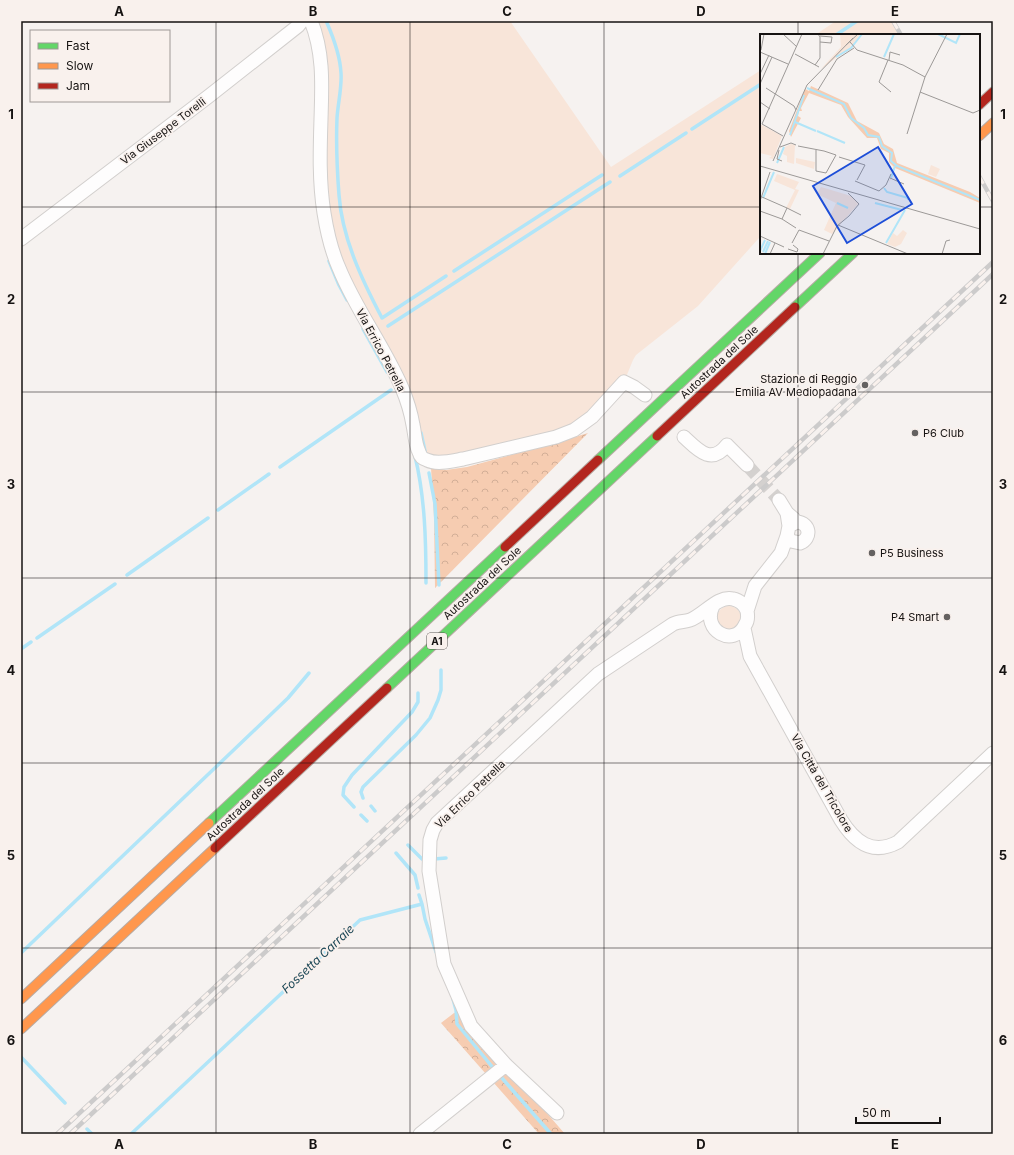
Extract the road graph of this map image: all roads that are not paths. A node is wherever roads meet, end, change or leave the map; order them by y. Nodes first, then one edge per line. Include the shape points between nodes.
1 (302, 21) edge
2 (312, 21) edge
3 (993, 92) edge
4 (980, 104) edge
5 (993, 123) edge
6 (980, 135) edge
7 (21, 239) edge
8 (819, 254) edge
9 (852, 254) edge
10 (645, 395) dead end
11 (684, 437) dead end
12 (747, 465) tunnel mouth
13 (778, 500) tunnel mouth
14 (755, 586) junction
15 (734, 599) junction
16 (713, 606) junction
17 (747, 611) junction
18 (691, 620) junction
19 (713, 628) junction
20 (744, 628) junction
21 (728, 636) junction
22 (750, 656) junction
23 (993, 753) edge
24 (21, 999) edge
25 (21, 1029) edge
26 (506, 1065) junction
27 (557, 1113) dead end
28 (420, 1134) edge

1 - 7 street, Via Giuseppe Torelli via 209,96
2 - 10 street, Via Errico Petrella via 322,66 320,159 323,210 328,238 345,282 404,391 422,457 432,462 451,461 565,434 592,417 624,382
3 - 4 highway
5 - 6 highway
8 - 24 highway, Autostrada del Sole / A1
9 - 25 highway, Autostrada del Sole / A1
11 - 12 street via 700,452 708,455 719,453 727,445
13 - 14 street via 791,528 781,553
14 - 15 street
14 - 17 street
15 - 16 street via 722,599
15 - 17 street
16 - 18 street, Via Errico Petrella
16 - 19 street via 710,617
17 - 20 street via 747,623
18 - 19 street
18 - 26 street, Via Errico Petrella via 673,624 598,674 437,823 433,830 430,840 429,871 444,964 471,1026
19 - 21 street
20 - 21 street via 740,633
20 - 22 street
21 - 22 street
22 - 23 street, Via Città del Tricolore via 841,820 853,837 869,846 884,847 898,842
26 - 27 street, Via Errico Petrella
26 - 28 street

